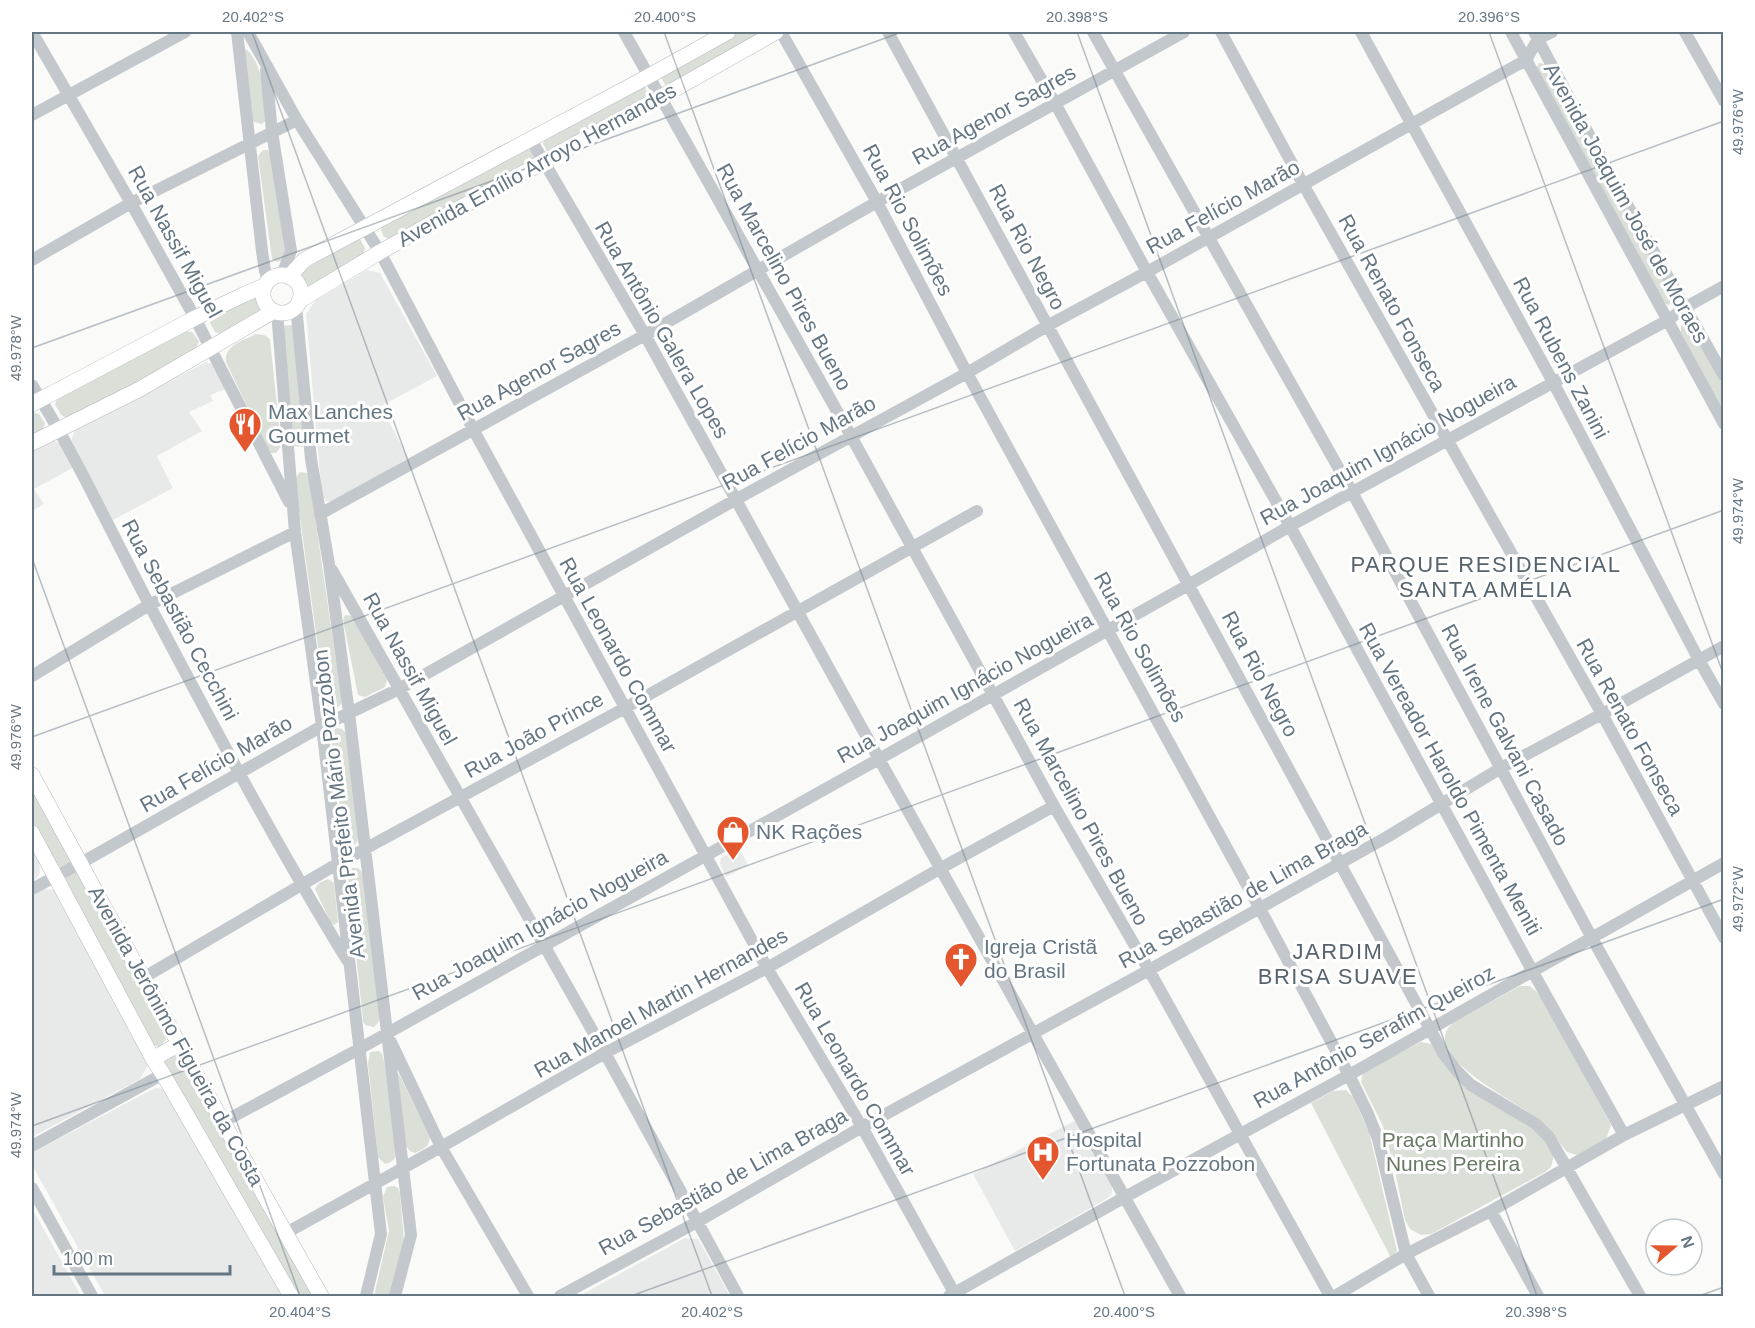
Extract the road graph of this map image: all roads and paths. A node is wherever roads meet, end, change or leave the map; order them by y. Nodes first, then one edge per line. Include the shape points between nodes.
1 (32, 32) edge
2 (185, 32) edge
3 (237, 32) edge
4 (248, 32) edge
5 (624, 32) edge
6 (728, 32) edge
7 (776, 32) edge
8 (781, 32) edge
9 (888, 32) edge
10 (1014, 32) edge
11 (1093, 32) edge
12 (1184, 32) edge
13 (1221, 32) edge
14 (1361, 32) edge
15 (1511, 32) edge
16 (1552, 32) edge
17 (1685, 32) edge
18 (1536, 35) edge
19 (1526, 60) junction
20 (266, 64) junction
21 (1115, 69) junction
22 (649, 76) junction
23 (68, 95) junction
24 (661, 97) junction
25 (1724, 101) edge
26 (1055, 102) junction
27 (32, 115) edge
28 (297, 120) junction
29 (1411, 124) junction
30 (272, 132) junction
31 (530, 138) junction
32 (250, 143) junction
33 (958, 158) junction
34 (543, 162) junction
35 (1303, 184) junction
36 (878, 202) junction
37 (132, 203) junction
38 (365, 228) junction
39 (1208, 238) junction
40 (380, 252) junction
41 (32, 260) edge
42 (757, 270) junction
43 (1147, 272) junction
44 (276, 280) junction
45 (1724, 286) edge
46 (298, 304) junction
47 (1686, 307) junction
48 (276, 312) junction
49 (195, 318) junction
50 (1668, 320) junction
51 (1047, 326) junction
52 (645, 335) junction
53 (211, 348) junction
54 (968, 373) junction
55 (1724, 376) edge
56 (1553, 382) junction
57 (32, 385) edge
58 (36, 402) edge
59 (1724, 424) edge
60 (59, 429) junction
61 (473, 429) junction
62 (852, 436) junction
63 (1448, 441) junction
64 (32, 444) edge
65 (311, 459) junction
66 (289, 463) junction
67 (272, 468) junction
68 (1352, 492) junction
69 (735, 500) junction
70 (293, 508) junction
71 (977, 511) dead end
72 (320, 514) junction
73 (1290, 526) junction
74 (295, 532) junction
75 (911, 548) junction
76 (329, 564) junction
77 (1190, 584) junction
78 (564, 596) junction
79 (149, 605) junction
80 (798, 610) junction
81 (1108, 630) junction
82 (1724, 646) edge
83 (1699, 660) junction
84 (32, 676) edge
85 (399, 689) junction
86 (993, 695) junction
87 (1724, 704) edge
88 (625, 708) junction
89 (349, 713) junction
90 (1602, 714) junction
91 (322, 726) junction
92 (879, 759) junction
93 (1502, 768) junction
94 (240, 774) junction
95 (32, 775) edge
96 (460, 798) junction
97 (1442, 805) junction
98 (1054, 806) junction
99 (32, 833) edge
100 (364, 850) junction
101 (706, 855) junction
102 (1724, 863) edge
103 (81, 864) junction
104 (337, 864) junction
105 (1340, 864) junction
106 (941, 868) junction
107 (55, 876) junction
108 (1692, 881) junction
109 (301, 885) junction
110 (32, 889) edge
111 (1259, 907) junction
112 (1592, 938) junction
113 (1724, 938) edge
114 (543, 945) junction
115 (350, 965) junction
116 (767, 968) junction
117 (1149, 970) junction
118 (1533, 972) junction
119 (142, 978) junction
120 (1430, 1029) junction
121 (387, 1033) junction
122 (1034, 1033) junction
123 (179, 1044) junction
124 (359, 1049) junction
125 (605, 1053) junction
126 (153, 1059) junction
127 (163, 1074) junction
128 (1349, 1075) junction
129 (1724, 1086) edge
130 (1685, 1107) junction
131 (223, 1122) junction
132 (862, 1127) junction
133 (1239, 1134) junction
134 (1624, 1136) junction
135 (32, 1146) edge
136 (441, 1147) junction
137 (403, 1168) junction
138 (1567, 1169) junction
139 (1724, 1174) edge
140 (376, 1183) junction
141 (32, 1188) edge
142 (1125, 1197) junction
143 (1491, 1211) junction
144 (697, 1222) junction
145 (286, 1233) junction
146 (1406, 1254) junction
147 (953, 1295) edge
148 (92, 1296) edge
149 (291, 1296) edge
150 (321, 1296) edge
151 (366, 1296) edge
152 (394, 1296) edge
153 (528, 1296) edge
154 (560, 1296) edge
155 (738, 1296) edge
156 (1180, 1296) edge
157 (1330, 1296) edge
158 (1335, 1296) edge
159 (1429, 1296) edge
160 (1538, 1296) edge
161 (1640, 1296) edge

1 - 23 street, Rua Nassif Miguel
2 - 23 street
3 - 32 street
4 - 20 street, Rua Leonardo Commar
5 - 22 street, Rua Marcelino Pires Bueno
6 - 22 main road, Avenida Emílio Arroyo Hernandes
7 - 24 main road, Avenida Emílio Arroyo Hernandes
8 - 36 street, Rua Rio Solimões
9 - 33 street, Rua Rio Negro
10 - 26 street, Rua Vereador Haroldo Pimenta Meniti
11 - 21 street, Rua Irene Galvani Casado
12 - 21 street, Rua Agenor Sagres
13 - 35 street, Rua Renato Fonseca
14 - 29 street, Rua Rubens Zanini
15 - 19 street, Avenida Joaquim José de Moraes
16 - 18 street
17 - 25 street
18 - 19 street
18 - 47 street, Avenida Joaquim José de Moraes
19 - 29 street, Rua Felício Marão
19 - 50 street, Avenida Joaquim José de Moraes
20 - 28 street, Rua Leonardo Commar
20 - 30 street
21 - 26 street, Rua Agenor Sagres
21 - 39 street, Rua Irene Galvani Casado
22 - 24 street, Rua Marcelino Pires Bueno
22 - 31 main road, Avenida Emílio Arroyo Hernandes
23 - 27 street
23 - 37 street, Rua Nassif Miguel
24 - 34 main road, Avenida Emílio Arroyo Hernandes
24 - 42 street, Rua Marcelino Pires Bueno
26 - 33 street, Rua Agenor Sagres
26 - 43 street, Rua Vereador Haroldo Pimenta Meniti
28 - 30 street
28 - 38 street, Rua Leonardo Commar
29 - 35 street, Rua Felício Marão
29 - 56 street, Rua Rubens Zanini
30 - 32 street
30 - 44 street via 291,251
31 - 34 street, Rua Antônio Galera Lopes
31 - 38 main road, Avenida Emílio Arroyo Hernandes
32 - 37 street
32 - 44 street via 263,258
33 - 36 street, Rua Agenor Sagres
33 - 51 street, Rua Rio Negro
34 - 40 main road, Avenida Emílio Arroyo Hernandes
34 - 52 street, Rua Antônio Galera Lopes
35 - 39 street, Rua Felício Marão
35 - 63 street, Rua Renato Fonseca
36 - 42 street, Rua Agenor Sagres
36 - 54 street, Rua Rio Solimões
37 - 41 street
37 - 49 street, Rua Nassif Miguel
38 - 40 street, Rua Leonardo Commar
38 - 44 main road, Avenida Emílio Arroyo Hernandes via 304,260
39 - 43 street, Rua Felício Marão
39 - 68 street, Rua Irene Galvani Casado
40 - 46 main road, Avenida Emílio Arroyo Hernandes
40 - 61 street, Rua Leonardo Commar
42 - 52 street, Rua Agenor Sagres
42 - 62 street, Rua Marcelino Pires Bueno
43 - 51 street, Rua Felício Marão
43 - 73 street, Rua Vereador Haroldo Pimenta Meniti
44 - 46 main road via 295,280 301,294
44 - 48 main road via 263,298
44 - 49 main road, Avenida Emílio Arroyo Hernandes
45 - 47 street, Rua Joaquim Ignácio Nogueira
46 - 48 main road, Avenida Emílio Arroyo Hernandes via 289,311
46 - 65 street, Avenida Prefeito Mário Pozzobon
47 - 50 street, Rua Joaquim Ignácio Nogueira
47 - 55 street, Avenida Joaquim José de Moraes
48 - 53 main road, Avenida Emílio Arroyo Hernandes
48 - 66 street, Avenida Prefeito Mário Pozzobon
49 - 53 street, Rua Nassif Miguel
49 - 58 main road, Avenida Emílio Arroyo Hernandes
50 - 56 street, Rua Joaquim Ignácio Nogueira
50 - 59 street, Avenida Joaquim José de Moraes
51 - 54 street, Rua Felício Marão
51 - 77 street, Rua Rio Negro
52 - 61 street, Rua Agenor Sagres
52 - 69 street, Rua Antônio Galera Lopes
53 - 60 main road, Avenida Emílio Arroyo Hernandes
53 - 67 street, Rua Nassif Miguel
54 - 62 street, Rua Felício Marão
54 - 81 street, Rua Rio Solimões
56 - 63 street, Rua Joaquim Ignácio Nogueira
56 - 83 street, Rua Rubens Zanini
57 - 58 street, Rua Sebastião Cecchini
58 - 60 street, Rua Sebastião Cecchini
60 - 64 main road, Avenida Emílio Arroyo Hernandes
60 - 79 street, Rua Sebastião Cecchini
61 - 72 street, Rua Agenor Sagres
61 - 78 street, Rua Leonardo Commar
62 - 69 street, Rua Felício Marão
62 - 75 street, Rua Marcelino Pires Bueno
63 - 68 street, Rua Joaquim Ignácio Nogueira
63 - 90 street, Rua Renato Fonseca
65 - 66 street
65 - 72 street, Avenida Prefeito Mário Pozzobon
66 - 67 street
66 - 70 street, Avenida Prefeito Mário Pozzobon
67 - 70 street, Rua Nassif Miguel
68 - 73 street, Rua Joaquim Ignácio Nogueira
68 - 93 street, Rua Irene Galvani Casado
69 - 78 street, Rua Felício Marão
69 - 80 street, Rua Antônio Galera Lopes
70 - 74 street, Avenida Prefeito Mário Pozzobon
71 - 75 street, Rua João Prince
72 - 76 street, Avenida Prefeito Mário Pozzobon
73 - 77 street, Rua Joaquim Ignácio Nogueira
73 - 97 street, Rua Vereador Haroldo Pimenta Meniti
74 - 79 street
74 - 91 street, Avenida Prefeito Mário Pozzobon
75 - 80 street, Rua João Prince
75 - 86 street, Rua Marcelino Pires Bueno
76 - 85 street, Rua Nassif Miguel
76 - 89 street, Avenida Prefeito Mário Pozzobon
77 - 81 street, Rua Joaquim Ignácio Nogueira
77 - 105 street, Rua Rio Negro
78 - 85 street, Rua Felício Marão
78 - 88 street, Rua Leonardo Commar
79 - 84 street
79 - 94 street, Rua Sebastião Cecchini
80 - 88 street, Rua João Prince
80 - 92 street, Rua Antônio Galera Lopes
81 - 86 street, Rua Joaquim Ignácio Nogueira
81 - 111 street, Rua Rio Solimões
82 - 83 street, Rua Sebastião de Lima Braga
83 - 87 street, Rua Rubens Zanini
83 - 90 street, Rua Sebastião de Lima Braga
85 - 89 street, Rua Felício Marão
85 - 96 street, Rua Nassif Miguel
86 - 92 street, Rua Joaquim Ignácio Nogueira
86 - 98 street, Rua Marcelino Pires Bueno
88 - 96 street, Rua João Prince
88 - 101 street, Rua Leonardo Commar
89 - 91 street, Rua Felício Marão
89 - 100 street, Avenida Prefeito Mário Pozzobon
90 - 93 street, Rua Sebastião de Lima Braga
90 - 108 street, Rua Renato Fonseca
91 - 94 street, Rua Felício Marão
91 - 104 street, Avenida Prefeito Mário Pozzobon
92 - 101 street, Rua Joaquim Ignácio Nogueira
92 - 106 street, Rua Antônio Galera Lopes
93 - 97 street, Rua Sebastião de Lima Braga
93 - 112 street, Rua Irene Galvani Casado
94 - 103 street, Rua Felício Marão
94 - 109 street, Rua Sebastião Cecchini
95 - 103 main road, Avenida Jerônimo Figueira da Costa
96 - 100 street, Rua João Prince
96 - 114 street, Rua Nassif Miguel
97 - 105 street, Rua Sebastião de Lima Braga
97 - 118 street, Rua Vereador Haroldo Pimenta Meniti
98 - 106 street, Rua Manoel Martin Hernandes
98 - 117 street, Rua Marcelino Pires Bueno
99 - 107 main road, Avenida Jerônimo Figueira da Costa
100 - 104 street, Rua João Prince
100 - 121 street, Avenida Prefeito Mário Pozzobon
101 - 114 street, Rua Joaquim Ignácio Nogueira
101 - 116 street, Rua Leonardo Commar
102 - 108 street, Rua Antônio Serafim Queiroz
103 - 107 street, Rua Felício Marão
103 - 119 main road, Avenida Jerônimo Figueira da Costa
104 - 109 street, Rua João Prince
104 - 115 street, Avenida Prefeito Mário Pozzobon
105 - 111 street, Rua Sebastião de Lima Braga
105 - 120 street, Rua Rio Negro
106 - 116 street, Rua Manoel Martin Hernandes
106 - 122 street, Rua Antônio Galera Lopes
107 - 110 street, Rua Felício Marão
107 - 126 main road, Avenida Jerônimo Figueira da Costa
108 - 112 street, Rua Antônio Serafim Queiroz
108 - 113 street, Rua Renato Fonseca
109 - 115 street, Rua Sebastião Cecchini
109 - 119 street, Rua João Prince
111 - 117 street, Rua Sebastião de Lima Braga
111 - 128 street, Rua Rio Solimões
112 - 118 street, Rua Antônio Serafim Queiroz
112 - 130 street, Rua Irene Galvani Casado
114 - 121 street, Rua Joaquim Ignácio Nogueira
114 - 125 street, Rua Nassif Miguel
115 - 124 street, Avenida Prefeito Mário Pozzobon
116 - 125 street, Rua Manoel Martin Hernandes
116 - 132 street, Rua Leonardo Commar
117 - 122 street, Rua Sebastião de Lima Braga
117 - 133 street, Rua Marcelino Pires Bueno
118 - 120 street, Rua Antônio Serafim Queiroz
118 - 134 street, Rua Vereador Haroldo Pimenta Meniti
119 - 123 main road, Avenida Jerônimo Figueira da Costa
120 - 128 street, Rua Antônio Serafim Queiroz
120 - 138 street, Rua Rio Negro via 1443,1053 1472,1085 1536,1124 1550,1137
121 - 124 street, Rua Joaquim Ignácio Nogueira
121 - 136 street
121 - 137 street, Avenida Prefeito Mário Pozzobon
122 - 132 street, Rua Sebastião de Lima Braga
122 - 142 street, Rua Antônio Galera Lopes
123 - 126 main road
123 - 131 main road, Avenida Jerônimo Figueira da Costa
124 - 131 street, Rua Joaquim Ignácio Nogueira
124 - 140 street, Avenida Prefeito Mário Pozzobon
125 - 136 street, Rua Manoel Martin Hernandes
125 - 144 street, Rua Nassif Miguel
126 - 127 main road, Avenida Jerônimo Figueira da Costa
127 - 135 street
127 - 149 main road, Avenida Jerônimo Figueira da Costa
128 - 133 street, Rua Antônio Serafim Queiroz
128 - 146 street, Rua Rio Solimões via 1378,1139
129 - 130 street
130 - 134 street
130 - 139 street, Rua Irene Galvani Casado
131 - 145 main road, Avenida Jerônimo Figueira da Costa
132 - 144 street, Rua Sebastião de Lima Braga
132 - 147 street, Rua Leonardo Commar
133 - 142 street, Rua Antônio Serafim Queiroz
133 - 157 street, Rua Marcelino Pires Bueno
134 - 138 street
136 - 137 street, Rua Manoel Martin Hernandes
136 - 153 street
137 - 140 street, Rua Manoel Martin Hernandes
137 - 152 street, Avenida Prefeito Mário Pozzobon via 411,1235
138 - 143 street
138 - 161 street, Rua Rio Negro
140 - 145 street, Rua Manoel Martin Hernandes
140 - 151 street, Avenida Prefeito Mário Pozzobon via 381,1234
141 - 148 street
142 - 147 street, Rua Antônio Serafim Queiroz
142 - 156 street, Rua Antônio Galera Lopes
143 - 146 street
143 - 160 street
144 - 154 street, Rua Sebastião de Lima Braga
144 - 155 street, Rua Nassif Miguel
145 - 150 main road, Avenida Jerônimo Figueira da Costa
146 - 158 street
146 - 159 street, Rua Rio Solimões

